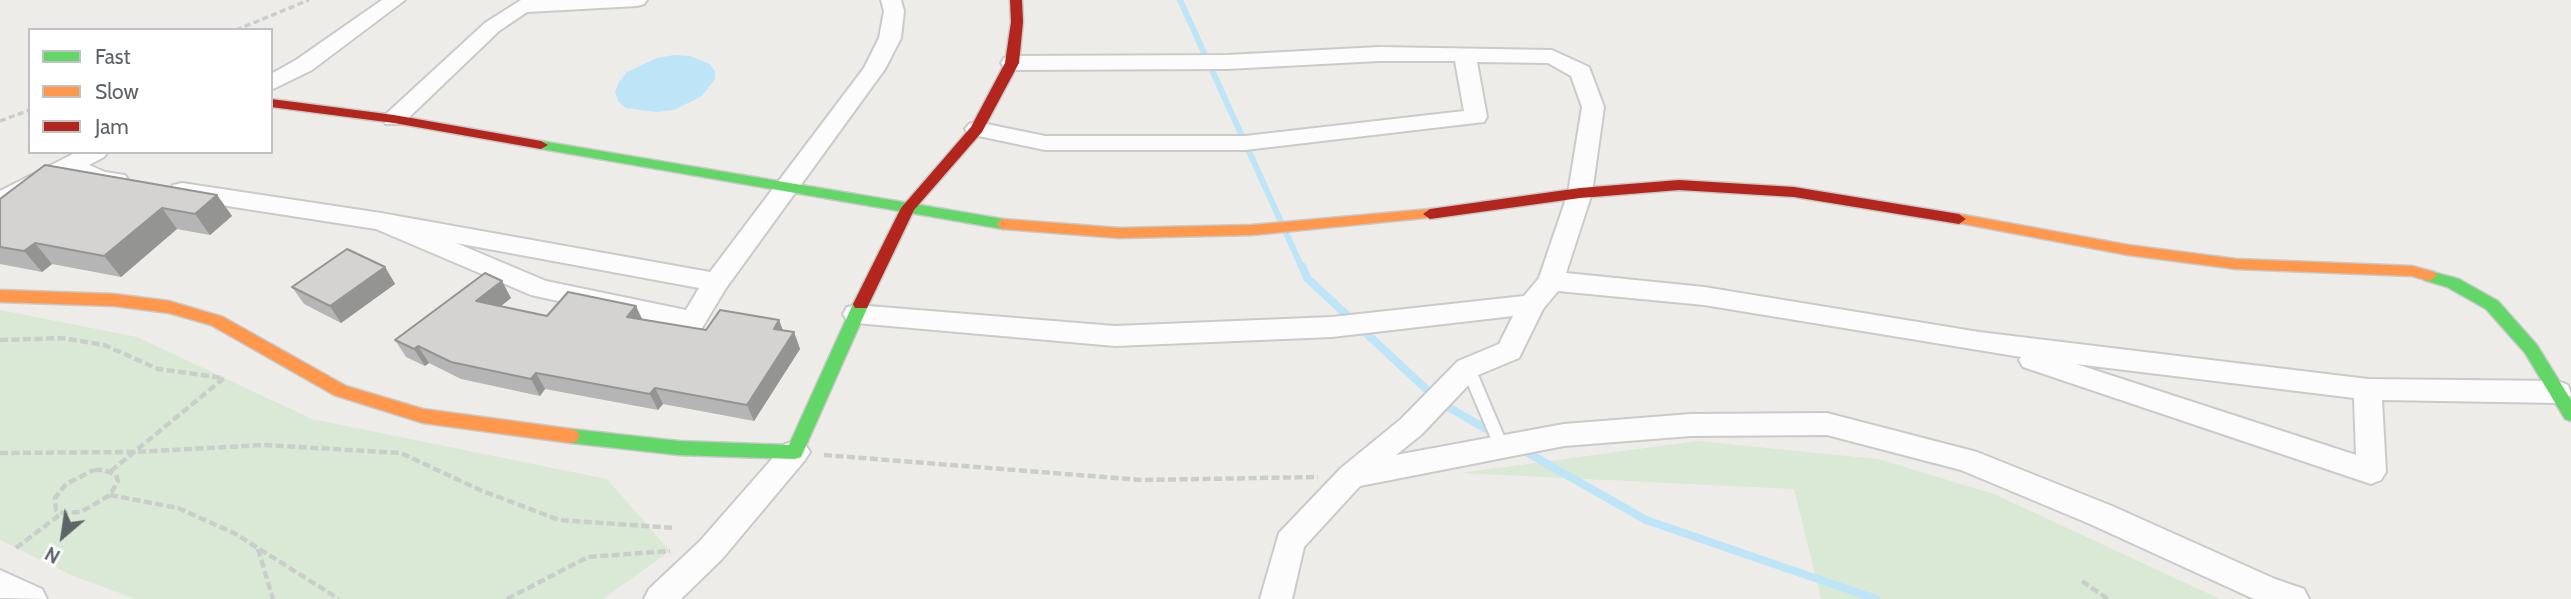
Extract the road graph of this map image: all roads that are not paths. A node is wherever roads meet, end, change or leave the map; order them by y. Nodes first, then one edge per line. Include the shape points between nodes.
1 (395, 0) edge
2 (637, 0) edge
3 (891, 0) edge
4 (1016, 0) edge
5 (1465, 55) junction
6 (1012, 63) junction
7 (273, 82) edge
8 (273, 103) edge
9 (394, 119) junction
10 (976, 130) junction
11 (92, 154) edge
12 (69, 165) junction
13 (786, 186) junction
14 (1580, 193) junction
15 (0, 201) edge
16 (908, 208) junction
17 (381, 221) junction
18 (1551, 281) junction
19 (716, 282) junction
20 (0, 296) edge
21 (1532, 304) junction
22 (856, 314) junction
23 (1979, 342) junction
24 (1468, 368) junction
25 (2368, 389) junction
26 (2565, 403) edge
27 (1502, 447) junction
28 (795, 452) junction
29 (1351, 476) junction
30 (0, 583) edge
31 (31, 599) edge
32 (660, 599) edge
33 (1276, 599) edge
34 (2293, 599) edge

1 - 7 street
2 - 9 street via 522,6 492,27
3 - 13 street via 890,38 874,69
4 - 6 street
5 - 6 street
5 - 10 street via 1476,117 1245,143 1045,143
5 - 14 street via 1552,57 1581,72 1593,107
6 - 10 street
8 - 9 street
9 - 13 street
10 - 16 street
11 - 12 street
12 - 15 street
12 - 17 street via 100,179
13 - 16 street
13 - 19 street
14 - 16 street via 1412,217 1252,230 1119,233 983,222
14 - 18 street
14 - 26 street via 1679,185 1794,192 2155,254 2236,264 2412,271 2453,283 2492,305 2531,349
16 - 22 street
17 - 19 street
17 - 19 street via 540,289 694,321
18 - 21 street
18 - 23 street via 1704,296
20 - 28 street via 114,300 217,321 340,391 423,416 679,448
21 - 22 street via 1332,327 1115,336
21 - 24 street via 1509,351
22 - 28 street
23 - 25 street
23 - 25 street via 2371,472
24 - 27 lane
24 - 29 street via 1411,427
25 - 26 street
27 - 29 street
27 - 34 street via 1564,435 1691,425 1827,424 1967,460
28 - 32 street via 711,550
29 - 33 street via 1290,542
30 - 31 street

